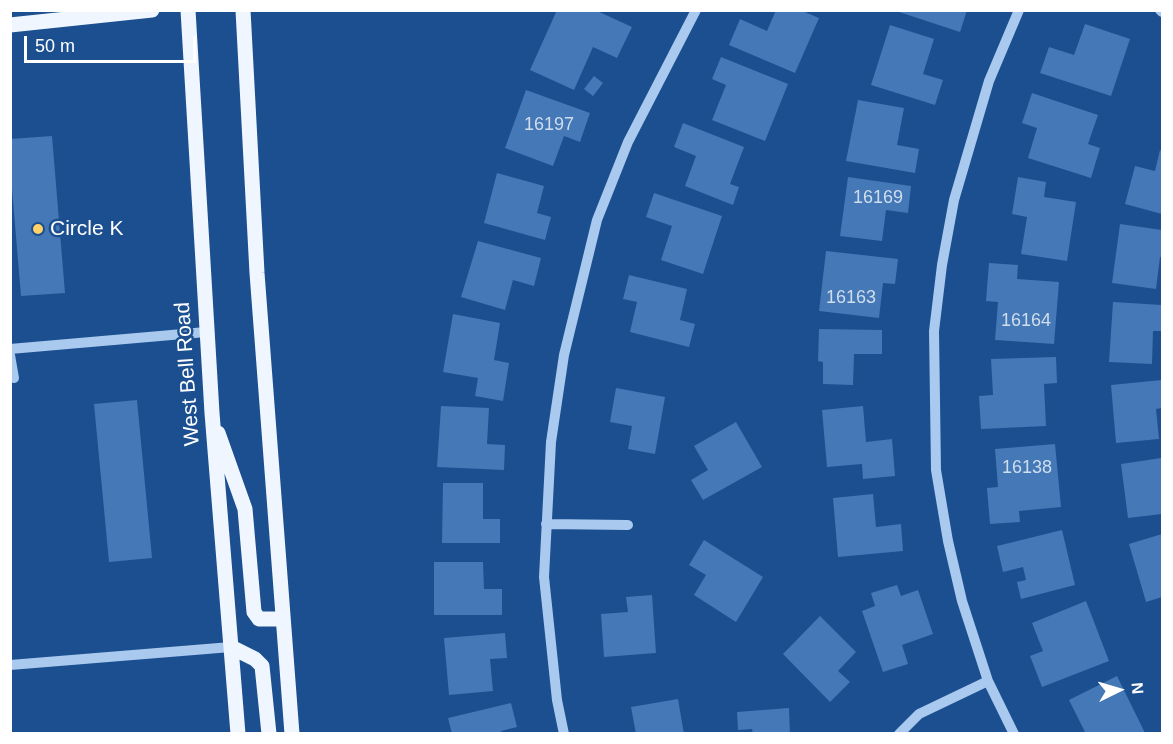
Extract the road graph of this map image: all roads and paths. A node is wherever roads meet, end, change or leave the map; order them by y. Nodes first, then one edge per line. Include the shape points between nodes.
1 (152, 10) edge
2 (188, 10) edge
3 (243, 10) edge
4 (696, 10) edge
5 (1019, 10) edge
6 (10, 25) edge
7 (207, 332) junction
8 (10, 349) edge
9 (10, 355) edge
10 (14, 378) dead end
11 (212, 413) junction
12 (546, 524) junction
13 (628, 525) dead end
14 (283, 619) junction
15 (231, 648) junction
16 (10, 665) edge
17 (988, 681) junction
18 (238, 734) edge
19 (269, 734) edge
20 (292, 734) edge
21 (564, 734) edge
22 (899, 734) edge
23 (1014, 734) edge

1 - 6 main road
2 - 7 main road, West Bell Road
3 - 14 main road
4 - 12 street via 628,142 597,220 564,355 551,442
5 - 17 street via 989,81 954,201 934,331 936,470 962,601
7 - 8 street
7 - 11 main road, West Bell Road
9 - 10 street
11 - 14 main road via 245,509 254,612 259,619
11 - 15 main road, West Bell Road
12 - 13 street
12 - 21 street via 544,577
14 - 20 main road
15 - 16 street
15 - 18 main road, West Bell Road
15 - 19 main road via 262,666
17 - 22 street via 919,714
17 - 23 street

